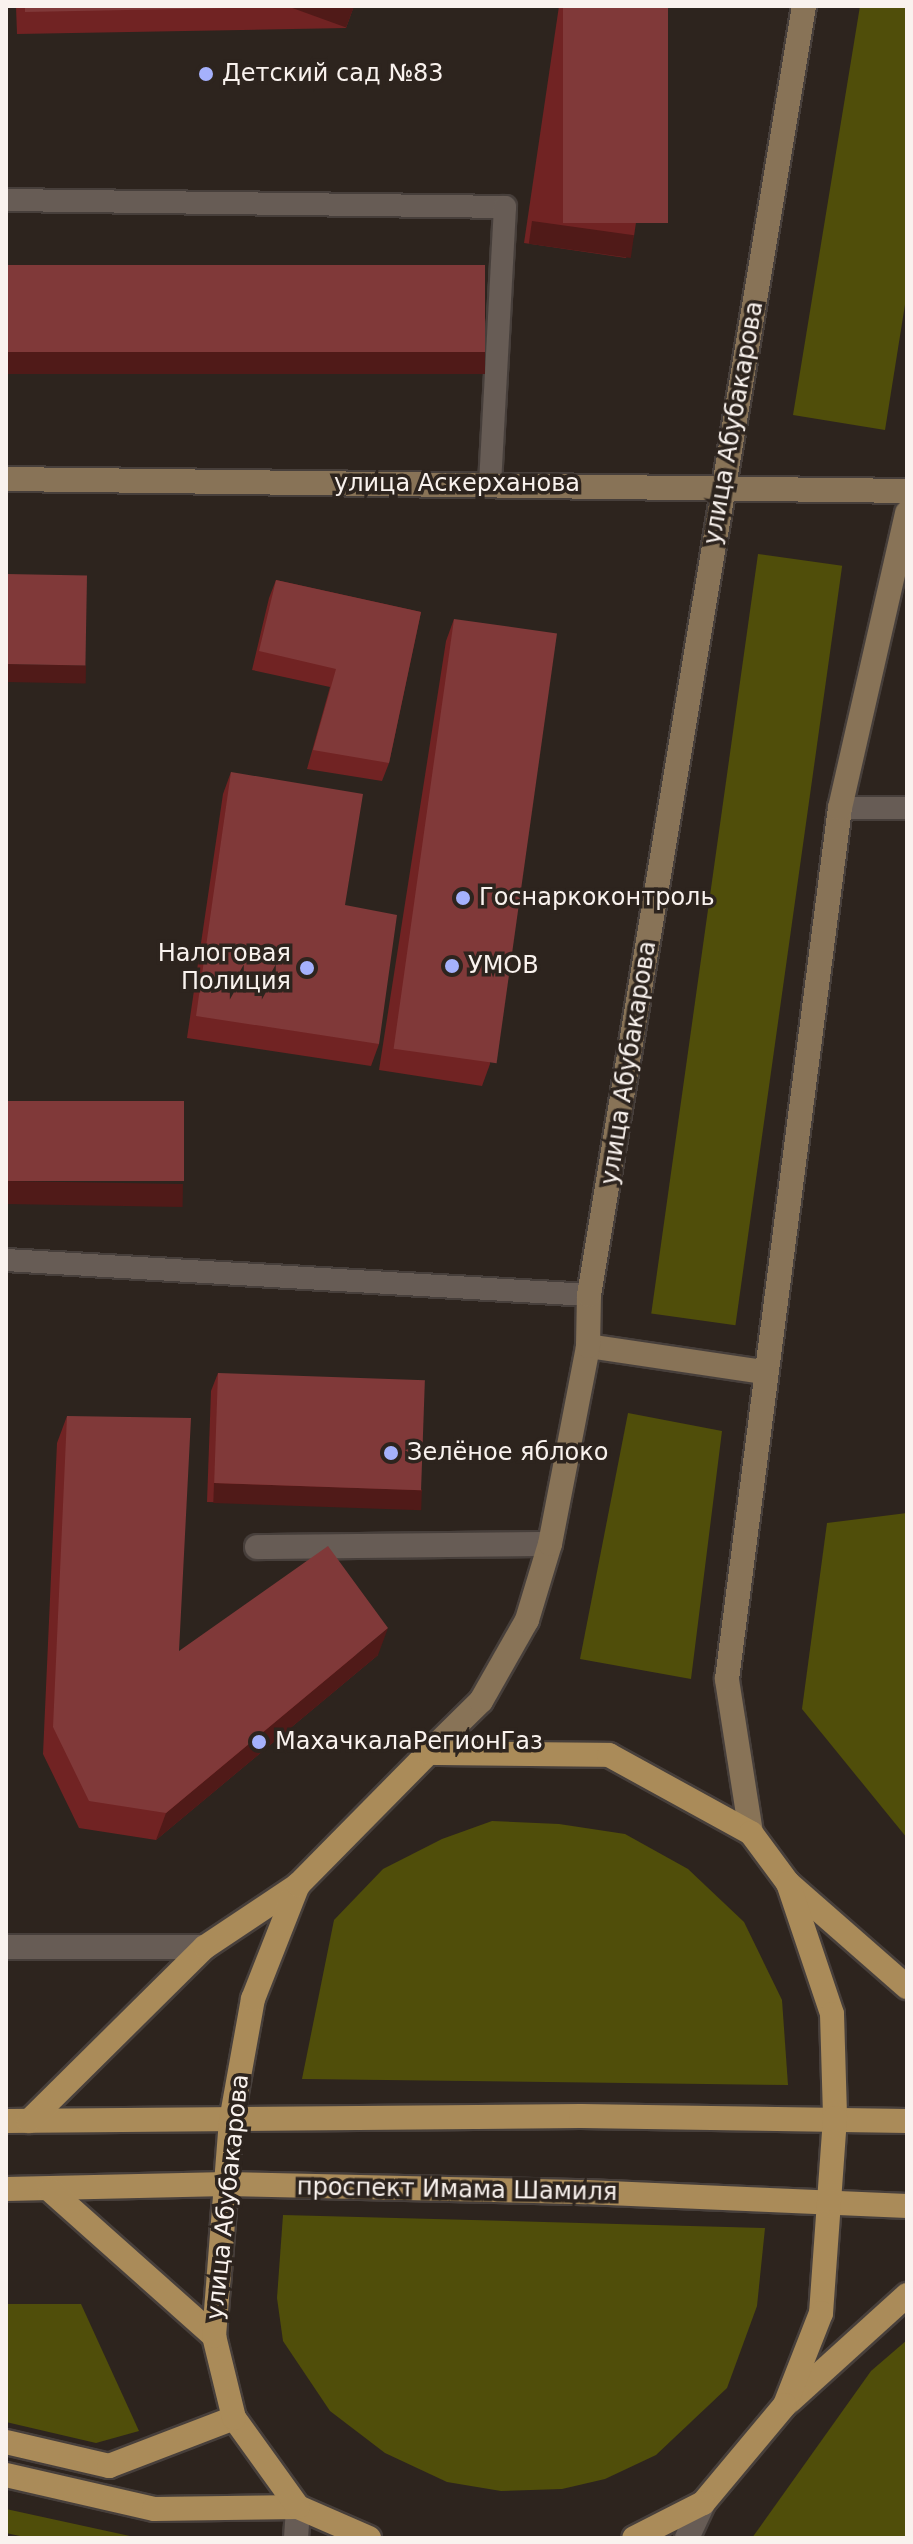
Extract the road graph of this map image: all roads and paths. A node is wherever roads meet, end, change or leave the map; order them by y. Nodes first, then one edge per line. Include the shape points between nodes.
1 (804, 6) edge
2 (6, 200) edge
3 (6, 479) edge
4 (490, 484) junction
5 (722, 486) junction
6 (907, 491) edge
7 (907, 513) edge
8 (840, 808) junction
9 (907, 808) edge
10 (6, 1260) edge
11 (589, 1295) junction
12 (588, 1346) junction
13 (764, 1372) junction
14 (550, 1544) junction
15 (257, 1547) dead end
16 (428, 1753) junction
17 (751, 1833) junction
18 (788, 1883) junction
19 (298, 1885) junction
20 (6, 1947) edge
21 (205, 1947) junction
22 (907, 1987) edge
23 (835, 2118) junction
24 (18, 2121) edge
25 (231, 2121) junction
26 (907, 2121) edge
27 (227, 2184) junction
28 (6, 2189) edge
29 (50, 2190) junction
30 (826, 2203) junction
31 (907, 2206) edge
32 (907, 2295) edge
33 (214, 2336) junction
34 (785, 2405) junction
35 (234, 2418) junction
36 (6, 2442) edge
37 (6, 2475) edge
38 (703, 2503) junction
39 (298, 2507) junction
40 (296, 2538) edge
41 (369, 2538) edge
42 (634, 2538) edge
43 (687, 2538) edge

1 - 5 main road, улица Абубакарова
2 - 4 lane via 505,207
3 - 4 main road, улица Аскерханова
4 - 5 main road, улица Аскерханова
5 - 6 main road, улица Аскерханова
5 - 11 main road, улица Абубакарова
7 - 8 main road
8 - 9 lane
8 - 13 main road
10 - 11 lane
11 - 12 main road, улица Абубакарова
12 - 13 main road
12 - 14 main road, улица Абубакарова
13 - 17 main road via 727,1679
14 - 15 street
14 - 16 main road, улица Абубакарова via 527,1620 481,1701
16 - 17 main road via 609,1755
16 - 19 main road, улица Абубакарова
17 - 18 main road
18 - 22 main road
18 - 23 main road via 832,2014
19 - 21 main road
19 - 25 main road, улица Абубакарова via 253,1999
20 - 21 street
21 - 24 main road
23 - 25 main road
23 - 26 main road
23 - 30 main road
24 - 25 main road
25 - 27 main road, улица Абубакарова
27 - 29 main road, проспект Имама Шамиля
27 - 30 main road, проспект Имама Шамиля
27 - 33 main road, улица Абубакарова
28 - 29 main road, проспект Имама Шамиля
29 - 33 main road
30 - 31 main road, проспект Имама Шамиля
30 - 34 main road via 821,2313
32 - 34 main road
33 - 35 main road, улица Абубакарова
34 - 38 main road
35 - 36 main road via 109,2466
35 - 39 main road, улица Абубакарова
37 - 39 main road via 154,2509
38 - 42 main road
38 - 43 street
39 - 40 street
39 - 41 main road

